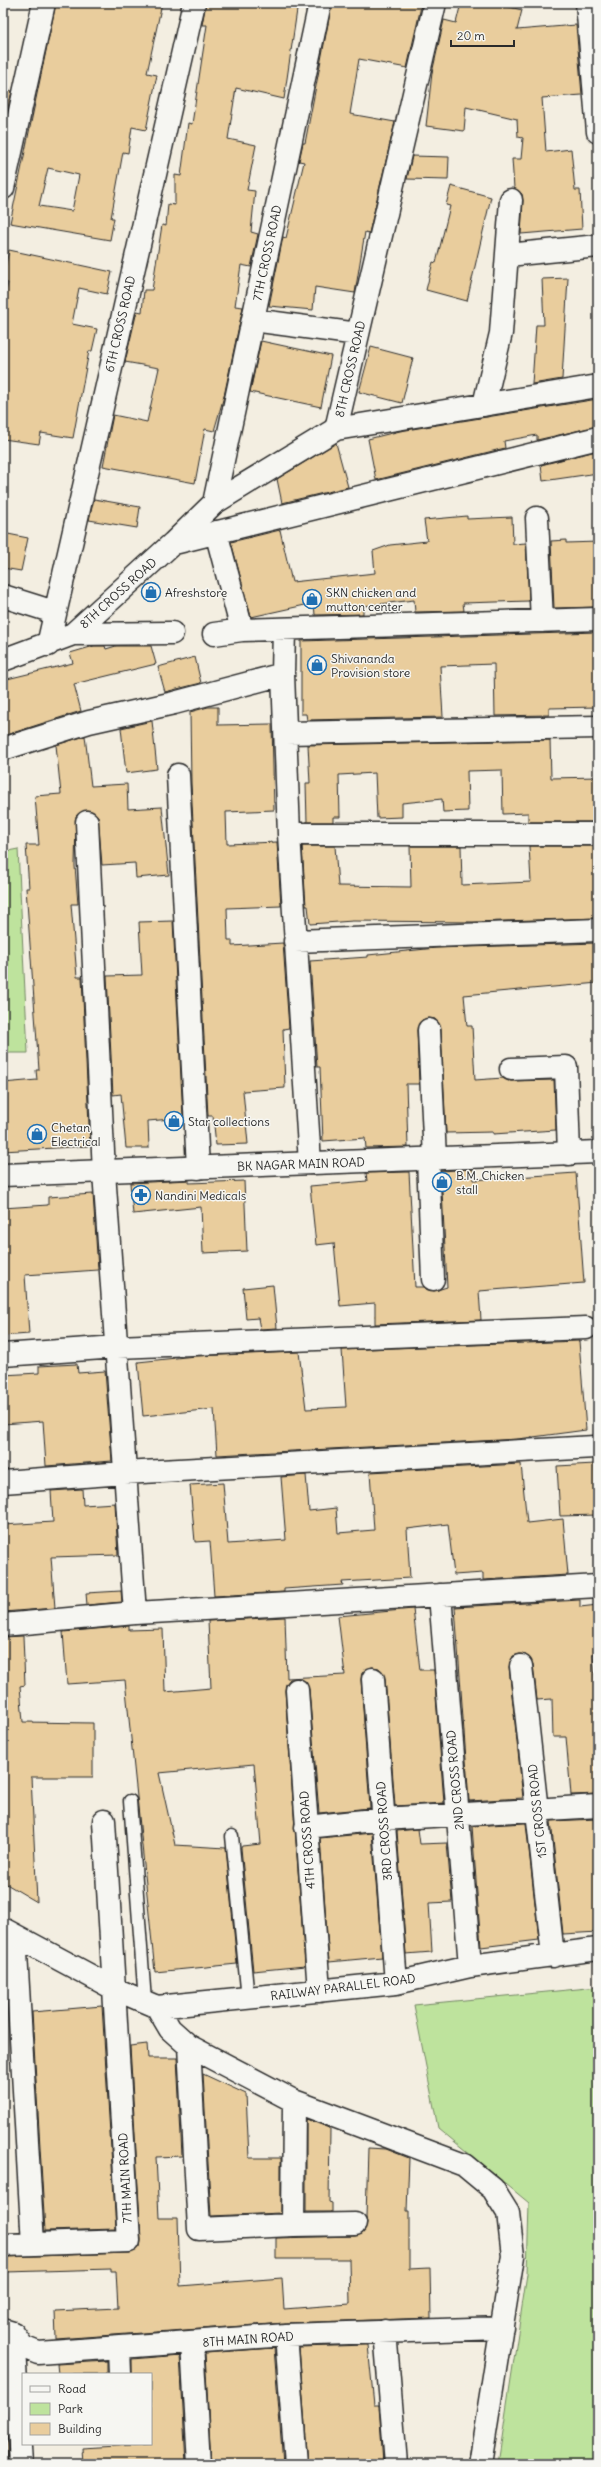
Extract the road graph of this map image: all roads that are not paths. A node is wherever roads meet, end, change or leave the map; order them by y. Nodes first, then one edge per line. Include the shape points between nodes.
1 (44, 3) edge
2 (194, 3) edge
3 (320, 3) edge
4 (435, 3) edge
5 (587, 3) edge
6 (598, 132) edge
7 (3, 188) edge
8 (511, 200) dead end
9 (598, 246) edge
10 (508, 256) junction
11 (253, 320) junction
12 (358, 334) junction
13 (598, 386) edge
14 (484, 404) junction
15 (336, 429) junction
16 (598, 438) edge
17 (214, 503) junction
18 (537, 518) dead end
19 (216, 532) junction
20 (173, 543) junction
21 (3, 596) edge
22 (54, 612) junction
23 (598, 619) edge
24 (542, 621) junction
25 (284, 629) junction
26 (242, 630) junction
27 (172, 633) dead end
28 (73, 634) junction
29 (214, 634) dead end
30 (48, 645) junction
31 (3, 660) edge
32 (283, 674) junction
33 (598, 727) edge
34 (286, 733) junction
35 (3, 749) edge
36 (178, 775) dead end
37 (87, 822) dead end
38 (289, 834) junction
39 (598, 834) edge
40 (598, 930) edge
41 (295, 941) junction
42 (428, 1030) dead end
43 (511, 1069) dead end
44 (598, 1152) edge
45 (569, 1154) junction
46 (432, 1159) junction
47 (310, 1163) junction
48 (198, 1168) junction
49 (104, 1172) junction
50 (3, 1175) edge
51 (433, 1279) dead end
52 (586, 1328) dead end
53 (117, 1347) junction
54 (3, 1355) edge
55 (595, 1447) dead end
56 (124, 1473) junction
57 (3, 1482) edge
58 (598, 1586) edge
59 (440, 1595) junction
60 (135, 1613) junction
61 (3, 1625) edge
62 (521, 1666) dead end
63 (373, 1679) dead end
64 (297, 1690) dead end
65 (130, 1800) dead end
66 (598, 1806) edge
67 (537, 1808) junction
68 (458, 1815) junction
69 (383, 1819) junction
70 (104, 1820) dead end
71 (306, 1827) junction
72 (232, 1836) dead end
73 (9, 1932) edge
74 (598, 1949) edge
75 (553, 1956) junction
76 (470, 1966) junction
77 (396, 1983) junction
78 (115, 1989) junction
79 (318, 1991) junction
80 (248, 1999) junction
81 (152, 2004) junction
82 (189, 2046) junction
83 (294, 2102) junction
84 (355, 2224) dead end
85 (293, 2225) junction
86 (33, 2244) junction
87 (3, 2245) edge
88 (502, 2328) junction
89 (8, 2331) edge
90 (385, 2331) junction
91 (286, 2335) junction
92 (192, 2343) junction
93 (119, 2348) junction
94 (120, 2373) edge
95 (21, 2464) edge
96 (199, 2464) edge
97 (296, 2464) edge
98 (396, 2464) edge
99 (480, 2464) edge

1 - 7 street
2 - 22 street, 6TH CROSS ROAD
3 - 11 street, 7TH CROSS ROAD
4 - 12 street, 8TH CROSS ROAD
5 - 6 street
8 - 10 street
9 - 10 street
10 - 14 street via 501,333
11 - 12 street
11 - 17 street, 7TH CROSS ROAD
12 - 15 street, 8TH CROSS ROAD
13 - 14 street
14 - 15 street
15 - 17 street, 8TH CROSS ROAD
16 - 19 street
17 - 20 street, 8TH CROSS ROAD
18 - 24 street
19 - 20 street
19 - 26 street
20 - 28 street, 8TH CROSS ROAD
21 - 22 street
22 - 30 street, 6TH CROSS ROAD
23 - 24 street
24 - 25 street
25 - 26 street
25 - 32 street
26 - 29 street
27 - 28 street
28 - 30 street, 8TH CROSS ROAD
30 - 31 street, 8TH CROSS ROAD
32 - 34 street
32 - 35 street via 89,722
33 - 34 street
34 - 38 street
36 - 48 street
37 - 49 street
38 - 39 street
38 - 41 street
40 - 41 street
41 - 47 street
42 - 46 street
43 - 45 street via 566,1066
44 - 45 street, BK NAGAR MAIN ROAD
45 - 46 street, BK NAGAR MAIN ROAD
46 - 47 street, BK NAGAR MAIN ROAD
46 - 51 street
47 - 48 street, BK NAGAR MAIN ROAD
48 - 49 street, BK NAGAR MAIN ROAD
49 - 50 street, BK NAGAR MAIN ROAD
49 - 53 street
52 - 53 street
53 - 54 street
53 - 56 street
55 - 56 street
56 - 57 street
56 - 60 street
58 - 59 street
59 - 60 street
59 - 68 street, 2ND CROSS ROAD
60 - 61 street
62 - 67 street, 1ST CROSS ROAD
63 - 69 street, 3RD CROSS ROAD
64 - 71 street, 4TH CROSS ROAD
65 - 81 lane
66 - 67 street
67 - 68 street
67 - 75 street, 1ST CROSS ROAD
68 - 69 street
68 - 76 street, 2ND CROSS ROAD
69 - 71 street
69 - 77 street, 3RD CROSS ROAD
70 - 78 street
71 - 79 street, 4TH CROSS ROAD
72 - 80 lane
73 - 78 street
73 - 86 street
74 - 75 street, RAILWAY PARALLEL ROAD
75 - 76 street, RAILWAY PARALLEL ROAD
76 - 77 street, RAILWAY PARALLEL ROAD
77 - 79 street, RAILWAY PARALLEL ROAD
78 - 81 street
78 - 86 street, 7TH MAIN ROAD via 129,2241
79 - 80 street, RAILWAY PARALLEL ROAD
80 - 81 street, RAILWAY PARALLEL ROAD
81 - 82 street via 170,2029
82 - 83 street
82 - 85 street via 199,2229
83 - 85 street
83 - 88 street via 464,2165 493,2189 508,2213 513,2256
84 - 85 street
86 - 87 street, 7TH MAIN ROAD
88 - 90 street, 8TH MAIN ROAD
88 - 99 street
89 - 93 street, 8TH MAIN ROAD via 23,2347 38,2353
89 - 95 street
90 - 91 street, 8TH MAIN ROAD
90 - 98 street
91 - 92 street, 8TH MAIN ROAD
91 - 97 street
92 - 93 street, 8TH MAIN ROAD
92 - 96 street
93 - 94 street

